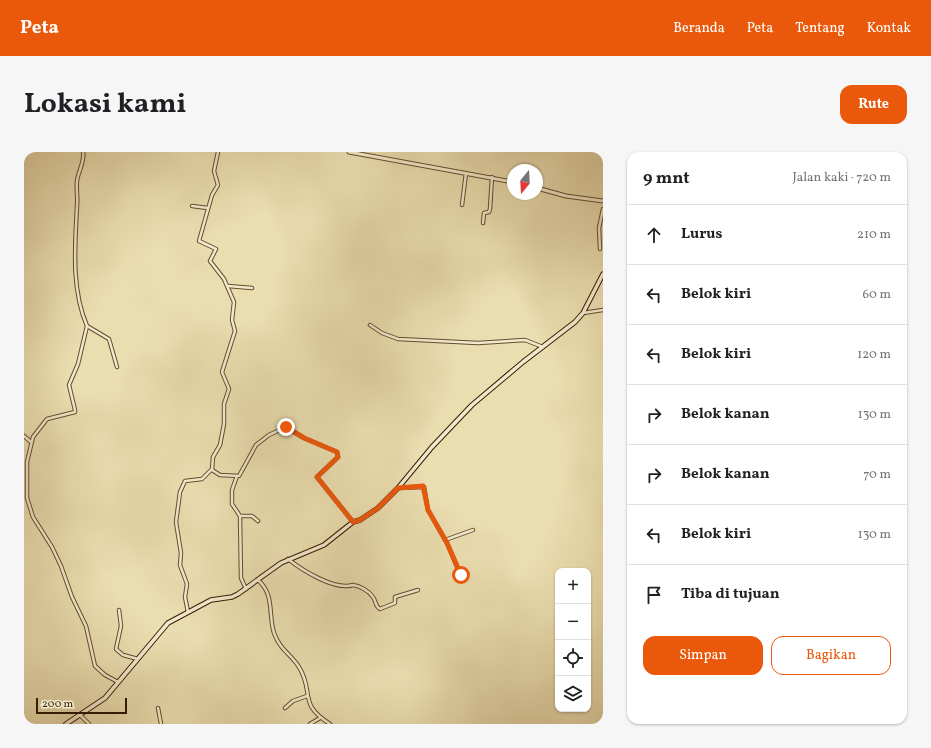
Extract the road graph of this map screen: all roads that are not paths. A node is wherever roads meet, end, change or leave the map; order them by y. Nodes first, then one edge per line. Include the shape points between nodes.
1 (83, 152) edge
2 (218, 152) edge
3 (349, 152) edge
4 (466, 172) junction
5 (492, 177) junction
6 (507, 181) edge
7 (543, 190) edge
8 (603, 201) edge
9 (462, 205) dead end
10 (192, 206) dead end
11 (208, 208) junction
12 (603, 209) edge
13 (483, 223) dead end
14 (600, 249) dead end
15 (603, 274) edge
16 (228, 286) junction
17 (252, 288) dead end
18 (603, 310) edge
19 (583, 313) junction
20 (370, 325) dead end
21 (87, 326) junction
22 (543, 347) junction
23 (117, 367) dead end
24 (24, 436) edge
25 (31, 442) junction
26 (212, 468) junction
27 (237, 476) junction
28 (398, 488) junction
29 (240, 516) junction
30 (258, 521) dead end
31 (353, 522) junction
32 (473, 530) dead end
33 (445, 540) junction
34 (288, 559) junction
35 (462, 579) dead end
36 (258, 580) junction
37 (247, 589) junction
38 (418, 590) dead end
39 (119, 610) dead end
40 (188, 612) junction
41 (139, 659) junction
42 (118, 682) junction
43 (307, 696) junction
44 (158, 708) dead end
45 (285, 708) dead end
46 (80, 716) junction
47 (320, 718) junction
48 (72, 723) edge
49 (66, 724) edge
50 (89, 724) edge
51 (161, 724) edge
52 (310, 724) edge
53 (330, 724) edge

1 - 21 street via 77,180 76,260 78,294
2 - 11 street via 214,171 218,185
3 - 4 street
4 - 5 street
4 - 9 street
5 - 6 street
5 - 13 street via 490,209 484,213
7 - 8 street
10 - 11 street
11 - 16 street via 199,241 216,248 210,261
12 - 14 street via 599,228
15 - 19 main road
16 - 17 street
16 - 26 street via 234,302 232,320 235,331 223,377 230,389 224,404 224,424 220,444 213,456
18 - 19 street
19 - 22 main road
20 - 22 street via 398,339 478,343 525,340
21 - 23 street via 109,339
21 - 25 street via 78,364 69,385 75,412 47,420 35,432
22 - 28 main road via 472,404
24 - 25 street
25 - 42 street via 26,482 27,498 33,517 55,554 86,626 95,666
26 - 27 street via 218,475
26 - 40 street via 202,479 185,481 177,512 180,564 187,584 185,598
27 - 29 street via 232,490 232,504
27 - 31 street via 241,474 246,461 259,442 271,433 287,427 304,438 337,452 338,457 317,477
28 - 31 main road via 378,508
28 - 33 street via 424,487 428,510
29 - 30 street via 252,516
29 - 37 street via 241,578
31 - 34 main road via 324,545
32 - 33 street
33 - 35 street
34 - 36 main road
34 - 38 street via 305,572 336,585 353,585 360,588 372,596 380,609 395,603 395,597
36 - 37 main road
36 - 43 street via 270,596 272,625 277,641 281,649 301,670
37 - 40 main road via 232,597 211,600
39 - 41 street via 121,626 116,649 123,655
40 - 41 main road via 165,625
41 - 42 main road
42 - 46 main road via 105,698
43 - 45 street via 293,701
43 - 47 street via 309,704
44 - 51 street
46 - 48 main road
46 - 50 street
47 - 52 street
47 - 53 street
48 - 49 main road

